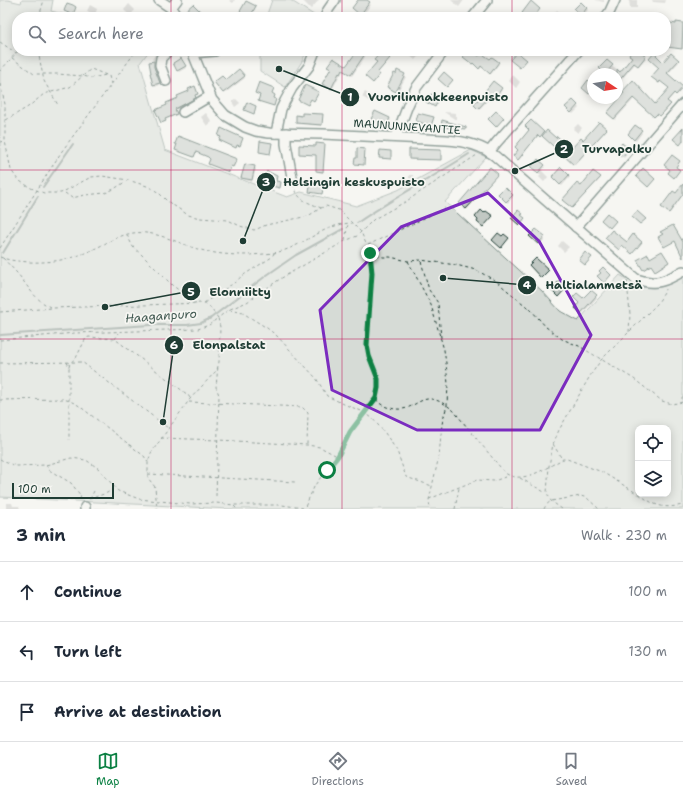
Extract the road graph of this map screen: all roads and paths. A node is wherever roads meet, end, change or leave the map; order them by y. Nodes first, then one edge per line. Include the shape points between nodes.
1 (44, 0) edge
2 (159, 0) edge
3 (177, 0) edge
4 (335, 0) edge
5 (487, 0) edge
6 (615, 0) edge
7 (170, 8) junction
8 (40, 12) edge
9 (173, 12) edge
10 (327, 12) edge
11 (477, 12) edge
12 (609, 12) edge
13 (0, 42) edge
14 (12, 50) edge
15 (39, 56) edge
16 (132, 56) edge
17 (163, 56) edge
18 (194, 56) edge
19 (313, 56) edge
20 (440, 56) edge
21 (574, 56) edge
22 (12, 58) joint
23 (0, 71) edge
24 (42, 74) junction
25 (106, 75) junction
26 (83, 76) junction
27 (166, 82) dead end
28 (0, 84) edge
29 (111, 85) junction
30 (50, 92) junction
31 (210, 96) junction
32 (58, 104) dead end
33 (683, 104) edge
34 (183, 112) dead end
35 (5, 120) junction
36 (281, 133) junction
37 (396, 137) junction
38 (5, 141) junction
39 (0, 142) edge
40 (486, 151) junction
41 (292, 177) joint
42 (128, 180) junction
43 (36, 190) junction
44 (65, 192) junction
45 (321, 208) junction
46 (445, 208) dead end
47 (348, 223) junction
48 (352, 223) junction
49 (576, 226) junction
50 (361, 232) junction
51 (127, 235) junction
52 (345, 241) junction
53 (367, 245) junction
54 (0, 248) edge
55 (275, 253) junction
56 (370, 253) junction
57 (1, 257) edge
58 (421, 260) junction
59 (408, 261) junction
60 (625, 271) junction
61 (683, 271) edge
62 (666, 280) junction
63 (197, 304) junction
64 (203, 304) junction
65 (53, 308) junction
66 (228, 310) junction
67 (0, 312) edge
68 (218, 317) junction
69 (119, 332) junction
70 (628, 333) junction
71 (115, 339) junction
72 (0, 340) edge
73 (442, 340) junction
74 (601, 360) junction
75 (73, 361) junction
76 (66, 362) junction
77 (0, 363) edge
78 (219, 364) junction
79 (69, 367) junction
80 (376, 398) junction
81 (190, 399) junction
82 (0, 400) edge
83 (70, 401) junction
84 (188, 402) junction
85 (683, 402) edge
86 (218, 403) junction
87 (447, 405) junction
88 (364, 412) junction
89 (168, 428) junction
90 (161, 438) junction
91 (69, 440) dead end
92 (218, 440) junction
93 (553, 444) junction
94 (307, 445) junction
95 (144, 456) junction
96 (149, 456) junction
97 (338, 456) junction
98 (0, 459) edge
99 (563, 460) junction
100 (148, 462) junction
101 (46, 465) junction
102 (549, 466) junction
103 (148, 474) junction
104 (509, 475) junction
105 (518, 477) junction
106 (216, 478) junction
107 (295, 482) dead end
108 (432, 486) junction
109 (459, 487) junction
110 (114, 488) junction
111 (94, 491) dead end
112 (635, 492) edge
113 (547, 494) junction
114 (216, 496) dead end
115 (643, 497) edge
116 (429, 500) junction
117 (156, 501) junction
118 (551, 501) junction
119 (86, 505) edge
120 (234, 506) junction
121 (683, 506) edge
122 (157, 509) edge
123 (237, 509) edge
124 (304, 509) edge
125 (430, 509) edge
126 (455, 509) edge
127 (544, 509) edge
128 (562, 509) edge
129 (599, 509) edge
130 (665, 509) edge

1 - 8 path
2 - 7 street
3 - 7 street
4 - 10 street
5 - 11 street
6 - 12 street
7 - 9 street
13 - 14 path
15 - 24 path
16 - 29 path
17 - 27 street via 160,65
18 - 31 street, MAUNUNNEVANTIE
19 - 36 street via 281,109
20 - 37 street via 416,88
21 - 40 street
22 - 23 path
22 - 24 path via 34,74
24 - 26 path
24 - 30 path
25 - 26 path via 92,78
25 - 26 path via 91,69
25 - 29 path via 109,76
26 - 30 path via 70,87
28 - 35 path via 5,104
29 - 43 path
30 - 32 path
30 - 35 path
31 - 34 street
31 - 36 street, MAUNUNNEVANTIE via 225,115 239,124 256,131
33 - 49 street
35 - 38 path
36 - 37 street, MAUNUNNEVANTIE
36 - 41 street via 286,144
37 - 40 street, MAUNUNNEVANTIE via 454,141
38 - 39 path
38 - 43 path via 13,174 22,183
40 - 49 street, MAUNUNNEVANTIE
40 - 50 path via 374,219
41 - 45 path via 297,195
42 - 44 path via 91,177
42 - 44 path via 105,193 85,194 72,198
42 - 45 path via 150,187 188,215 228,220 254,230 308,216
43 - 44 path via 44,193
43 - 54 path
45 - 48 path via 326,206 339,210
46 - 53 path
47 - 48 path
47 - 52 path
47 - 55 path via 332,226
48 - 50 path
49 - 60 street, MAUNUNNEVANTIE
50 - 52 path
50 - 53 path
51 - 55 path via 151,234 216,253
51 - 57 path via 64,260 11,261
51 - 63 path via 142,256 172,285
52 - 66 path via 280,279 247,302
53 - 56 path
55 - 64 path
56 - 59 path
56 - 80 path via 372,273 367,345 378,379
57 - 65 path via 20,276 32,294
58 - 59 path
58 - 73 path via 429,290 438,302
58 - 74 path via 476,270 496,281 532,311 553,333
59 - 73 path via 431,305
60 - 62 street, MAUNUNNEVANTIE via 643,282
60 - 70 path via 630,314
61 - 62 street, MAUNUNNEVANTIE
62 - 70 path via 664,293 657,304
63 - 64 path
63 - 65 path
64 - 68 path
65 - 67 path
66 - 68 path
66 - 88 path via 243,313 267,328 316,378 327,396
68 - 69 path via 198,329
68 - 78 path
69 - 71 path
69 - 72 path
70 - 74 path
71 - 75 path via 86,338
71 - 81 path
73 - 87 path via 448,384
74 - 85 path via 634,379 662,402
74 - 93 path via 569,411
75 - 76 path
75 - 79 path
75 - 89 path via 86,364
76 - 77 path
76 - 79 path
78 - 81 path via 217,370
78 - 86 path via 216,387
79 - 83 path
80 - 87 path via 380,404 394,408 406,408 430,399
80 - 88 path
81 - 84 path
82 - 83 path
83 - 91 path
83 - 95 path
84 - 86 path
84 - 89 path
86 - 92 path
86 - 94 path via 302,407 308,413
87 - 104 path
87 - 108 path
88 - 97 path
88 - 108 path via 385,433 397,452 406,477
89 - 90 path
90 - 92 path
90 - 96 path
92 - 94 path
92 - 106 path
93 - 99 path
93 - 102 path
94 - 97 path via 320,447
95 - 96 path
95 - 100 path
96 - 100 path
97 - 124 path via 315,485
98 - 101 path via 12,465
99 - 102 path
99 - 112 path via 602,472
100 - 103 path
101 - 110 path via 71,458 86,460 98,468
101 - 119 path via 49,470 71,483 81,496 81,505
102 - 105 path via 531,475
102 - 113 path
103 - 106 path
103 - 117 path via 155,487
104 - 105 path
104 - 109 path via 494,481 477,480
105 - 113 path
106 - 107 path
106 - 114 path
108 - 116 path
109 - 116 path
109 - 126 path
110 - 117 path via 131,497
110 - 119 path
111 - 119 path
113 - 118 path
115 - 130 path
116 - 125 path
117 - 120 path
117 - 122 path
118 - 127 path
118 - 128 path
118 - 129 path via 581,496
120 - 123 path
120 - 124 path via 282,505
121 - 130 path

